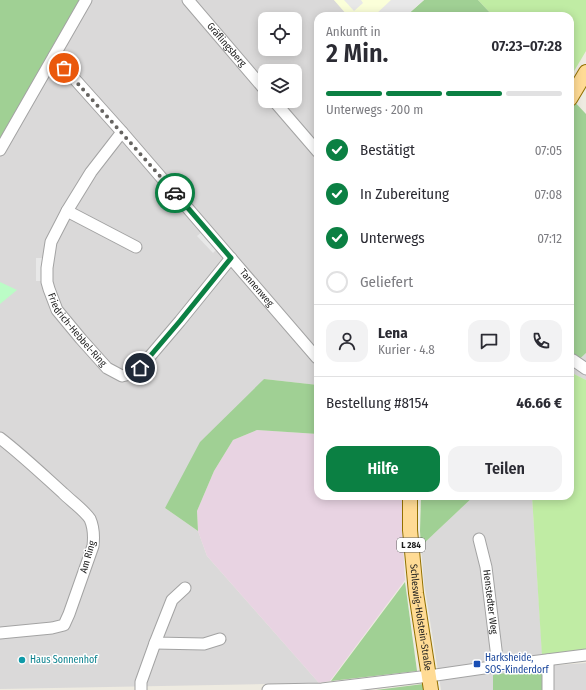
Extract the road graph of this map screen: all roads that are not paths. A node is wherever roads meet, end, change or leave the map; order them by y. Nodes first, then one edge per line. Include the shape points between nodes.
1 (86, 0) edge
2 (188, 0) edge
3 (54, 56) junction
4 (586, 72) edge
5 (258, 82) edge
6 (574, 92) edge
7 (280, 108) edge
8 (122, 132) junction
9 (314, 147) edge
10 (0, 150) edge
11 (67, 211) junction
12 (136, 247) dead end
13 (231, 258) junction
14 (314, 355) edge
15 (574, 361) edge
16 (586, 369) edge
17 (0, 438) edge
18 (410, 500) edge
19 (479, 539) dead end
20 (185, 588) dead end
21 (0, 633) edge
22 (220, 639) dead end
23 (156, 644) junction
24 (586, 655) edge
25 (548, 660) junction
26 (498, 666) junction
27 (430, 683) edge
28 (141, 690) edge
29 (268, 690) edge
30 (548, 690) edge

1 - 3 street
2 - 5 street, Gräflingsberg
3 - 8 street, Tannenweg
3 - 10 street
4 - 6 main road
7 - 9 street
8 - 11 street, Friedrich-Hebbel-Ring via 91,172
8 - 13 street, Tannenweg
11 - 12 street
11 - 13 street, Friedrich-Hebbel-Ring via 51,242 47,268 49,289 57,310 81,339 106,368 122,376 140,368
13 - 14 street, Tannenweg
15 - 16 street
17 - 21 street, Am Ring via 89,518 94,536 64,625
18 - 27 main road, Schleswig-Holstein-Straße / L 284 via 416,593
19 - 26 street, Henstedter Weg via 486,567
20 - 23 street via 172,600
22 - 23 street via 204,644
23 - 28 street via 141,682
24 - 25 street
25 - 26 street
25 - 30 street
26 - 27 street
27 - 29 street

